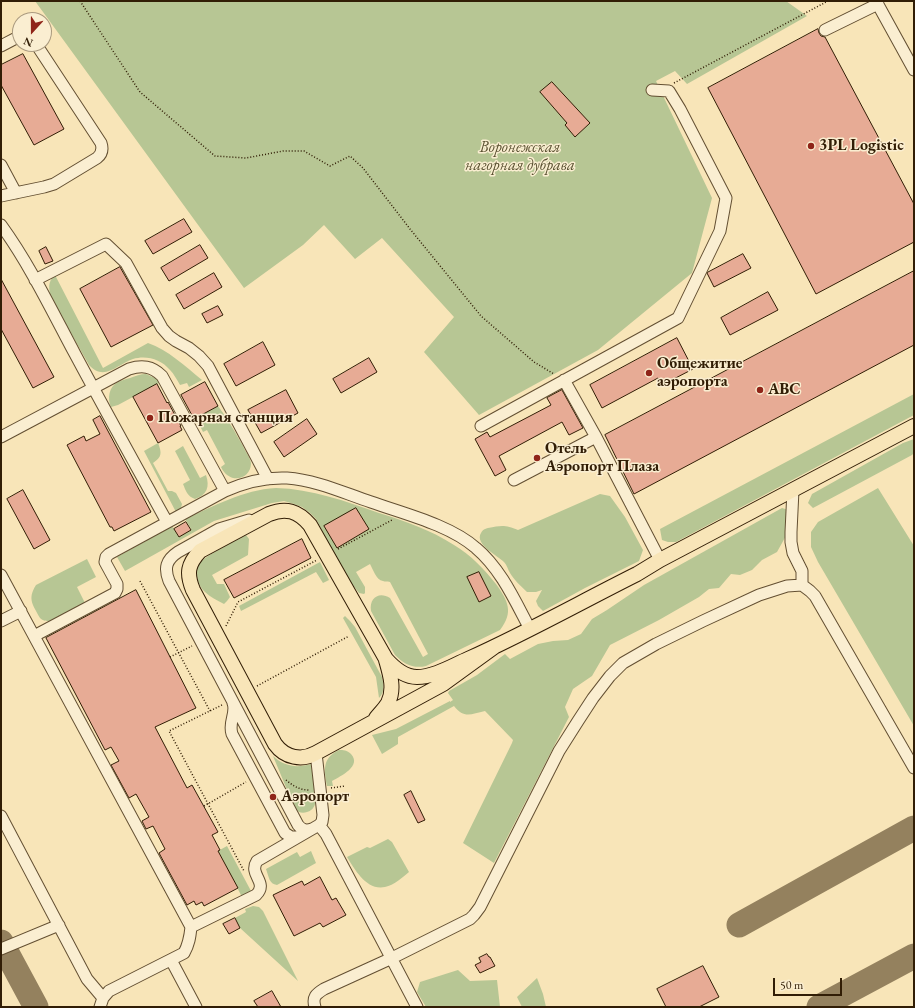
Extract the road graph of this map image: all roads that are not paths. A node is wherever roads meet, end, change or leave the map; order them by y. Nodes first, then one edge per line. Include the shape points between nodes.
1 (877, 3) edge
2 (825, 30) dead end
3 (12, 40) edge
4 (1, 46) edge
5 (41, 52) edge
6 (914, 70) edge
7 (652, 90) dead end
8 (1, 165) edge
9 (16, 193) junction
10 (1, 196) edge
11 (1, 225) edge
12 (35, 280) junction
13 (564, 380) junction
14 (93, 389) junction
15 (481, 426) dead end
16 (914, 426) edge
17 (1, 437) edge
18 (596, 437) junction
19 (268, 479) junction
20 (514, 480) dead end
21 (793, 490) junction
22 (225, 491) junction
23 (269, 514) junction
24 (167, 522) junction
25 (660, 560) junction
26 (1, 575) edge
27 (802, 585) junction
28 (21, 611) junction
29 (1, 622) edge
30 (530, 629) junction
31 (34, 636) junction
32 (494, 647) junction
33 (386, 659) junction
34 (232, 700) junction
35 (370, 724) junction
36 (316, 753) junction
37 (914, 768) edge
38 (1, 816) edge
39 (316, 827) junction
40 (298, 837) junction
41 (59, 925) junction
42 (191, 927) junction
43 (1, 950) edge
44 (392, 958) junction
45 (171, 960) junction
46 (101, 1003) edge
47 (196, 1007) edge
48 (315, 1007) edge
49 (417, 1007) edge

1 - 2 street
1 - 6 street
3 - 4 street
5 - 9 street via 101,143 102,150 100,156 54,184
7 - 13 street via 669,91 726,198 720,232 678,318
8 - 9 street
9 - 10 street
11 - 12 street via 14,242
12 - 14 street
12 - 19 street via 106,244 126,263 162,328 208,366
13 - 15 street
13 - 18 street
14 - 17 street
14 - 22 street via 135,367 147,367 157,371
14 - 24 street
16 - 21 main road
18 - 20 street
18 - 25 street
19 - 22 street via 251,481
19 - 30 street via 287,478 315,484 437,525 465,539 482,553 502,579
21 - 25 main road
21 - 27 street via 791,542 793,553 802,571
22 - 24 street
23 - 33 main road via 285,510 299,514 310,525
23 - 34 street via 220,529 172,556 166,568 169,582
23 - 36 main road via 200,551 189,566 189,582 275,744 290,756 304,757
24 - 31 street via 106,557 106,564 118,586 115,593
25 - 30 main road
26 - 28 street
27 - 37 street via 815,596
27 - 44 street via 787,586 759,596 656,644 623,663 593,698 559,751 477,912 470,919
28 - 29 street
28 - 31 street
30 - 32 main road
31 - 42 street
32 - 33 main road via 424,677 406,675 394,668
32 - 35 main road via 443,684
33 - 35 main road via 392,682 391,693 388,703
34 - 39 street via 298,825 305,830
34 - 40 street via 232,734 285,833 291,837
35 - 36 main road
36 - 39 street via 323,818
38 - 41 street
39 - 40 street
39 - 44 street via 326,834
40 - 42 street via 260,859 256,864 255,870 261,884 256,894
41 - 43 street
41 - 46 street
42 - 45 street via 190,941 184,953
44 - 48 street via 320,992 314,999
44 - 49 street
45 - 46 street via 109,991
45 - 47 street

